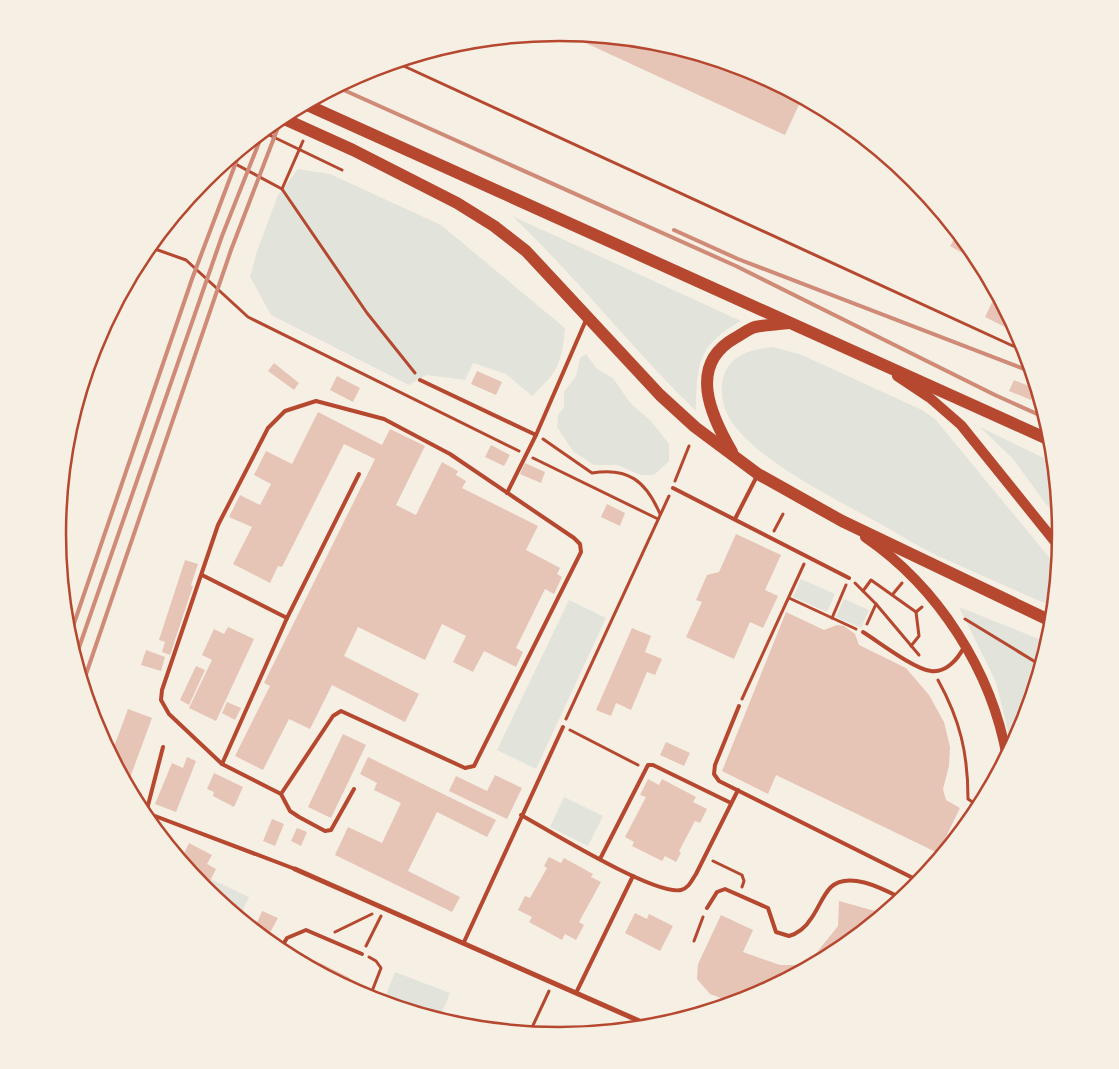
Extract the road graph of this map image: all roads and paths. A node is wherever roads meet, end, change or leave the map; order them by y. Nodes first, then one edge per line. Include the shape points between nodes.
1 (404, 66) edge
2 (312, 108) edge
3 (289, 122) edge
4 (270, 135) edge
5 (305, 137) dead end
6 (235, 164) edge
7 (342, 170) dead end
8 (282, 189) junction
9 (156, 250) edge
10 (588, 315) junction
11 (789, 323) junction
12 (1015, 346) edge
13 (865, 356) junction
14 (420, 380) joint
15 (536, 435) junction
16 (1043, 437) edge
17 (689, 446) dead end
18 (525, 454) junction
19 (736, 459) junction
20 (680, 469) dead end
21 (359, 474) dead end
22 (758, 474) junction
23 (673, 488) dead end
24 (507, 493) junction
25 (665, 505) dead end
26 (661, 514) junction
27 (783, 514) dead end
28 (658, 519) junction
29 (735, 519) junction
30 (842, 521) junction
31 (771, 537) junction
32 (1053, 539) edge
33 (807, 556) junction
34 (202, 575) junction
35 (849, 578) junction
36 (901, 583) dead end
37 (863, 591) junction
38 (892, 594) junction
39 (789, 598) junction
40 (876, 604) junction
41 (922, 607) dead end
42 (916, 612) junction
43 (960, 613) dead end
44 (287, 618) junction
45 (832, 618) junction
46 (1045, 618) edge
47 (863, 632) junction
48 (911, 646) junction
49 (965, 646) junction
50 (1036, 662) edge
51 (933, 672) junction
52 (739, 706) joint
53 (563, 726) junction
54 (163, 747) dead end
55 (1004, 747) edge
56 (222, 764) junction
57 (646, 768) junction
58 (354, 789) dead end
59 (738, 790) junction
60 (281, 794) junction
61 (731, 803) junction
62 (974, 803) edge
63 (148, 807) edge
64 (521, 815) junction
65 (156, 819) edge
66 (705, 857) junction
67 (600, 859) junction
68 (295, 868) joint
69 (633, 876) junction
70 (913, 878) edge
71 (739, 894) junction
72 (895, 895) edge
73 (386, 907) junction
74 (706, 908) dead end
75 (324, 938) junction
76 (464, 942) junction
77 (283, 944) edge
78 (362, 954) junction
79 (552, 984) junction
80 (372, 991) edge
81 (576, 994) junction
82 (639, 1021) edge
83 (532, 1027) edge

1 - 12 path
2 - 11 main road
3 - 10 main road via 353,150 457,203 494,226 526,250
4 - 7 path
5 - 8 path
6 - 8 path
8 - 14 path via 368,313
9 - 18 path via 186,260 248,316
10 - 15 lane
10 - 19 main road via 660,395
11 - 13 main road
11 - 19 main road via 754,328 728,342 717,353 709,369 706,385 709,408
13 - 16 main road
13 - 32 main road via 930,398 961,425
14 - 15 lane
15 - 18 lane
15 - 26 path via 592,473 609,470 630,477 652,495
17 - 20 path
18 - 24 lane
18 - 28 path
19 - 22 main road
21 - 44 lane
22 - 29 lane
22 - 30 main road
23 - 29 lane
24 - 34 lane via 450,454 384,419 316,401 285,411 268,428 218,524
24 - 60 lane via 574,538 580,544 581,552 477,763 465,768 341,711 333,716
25 - 26 path
26 - 28 path
27 - 31 path
28 - 53 path
29 - 31 lane
30 - 46 main road
30 - 49 main road via 880,547 908,572
31 - 33 lane
33 - 35 lane
33 - 39 path
34 - 44 lane
34 - 56 lane via 161,700 169,714
35 - 37 path
35 - 45 path
36 - 38 path
37 - 38 path via 871,580
37 - 40 path
38 - 42 path
39 - 45 path
39 - 52 path
40 - 47 path
40 - 48 path
41 - 42 path
42 - 48 path via 919,636
43 - 50 path via 965,620
44 - 56 lane
45 - 47 path
47 - 51 lane
48 - 51 path
49 - 51 lane via 959,658 948,667
49 - 55 main road via 993,701
51 - 62 path via 953,708 968,766 968,799
52 - 59 lane via 714,774 719,781
53 - 57 path
53 - 64 lane
54 - 63 lane
56 - 60 lane
57 - 61 lane via 653,764
57 - 67 lane
58 - 60 lane via 328,832 294,814
59 - 61 lane
59 - 70 lane
61 - 66 lane
64 - 67 lane
64 - 76 lane
65 - 68 lane
66 - 69 lane via 689,885 681,890 672,890
66 - 71 path via 742,875 744,881
67 - 69 lane
68 - 73 street
69 - 81 lane
71 - 72 lane via 768,908 776,932 789,936 807,924 828,891 837,883 875,884
71 - 74 lane via 721,889
73 - 75 path
73 - 76 street
73 - 78 path
75 - 77 lane via 306,930 287,938
75 - 78 lane
76 - 79 street
78 - 80 path via 376,961 381,968
79 - 81 street
79 - 83 path
81 - 82 street

